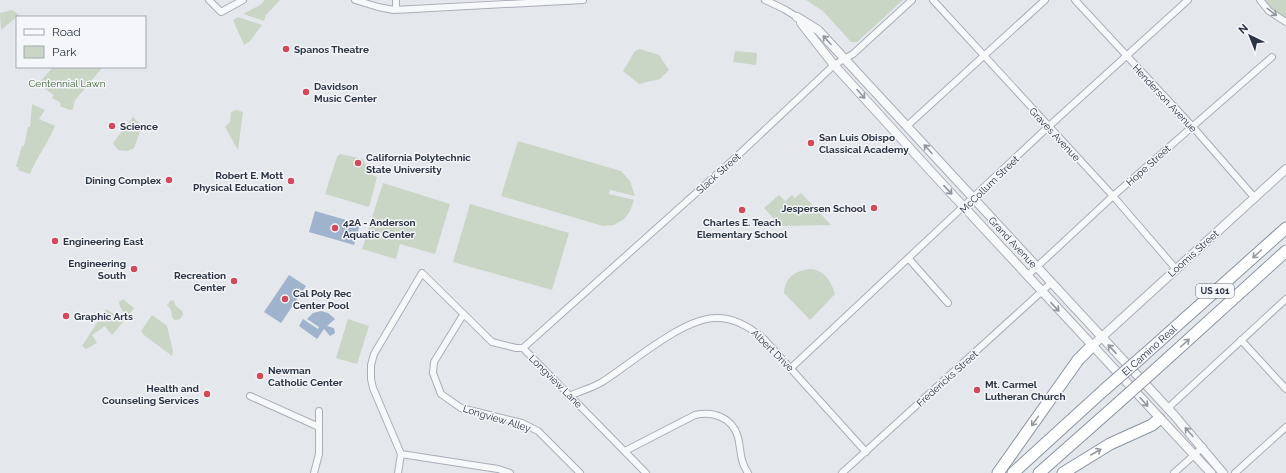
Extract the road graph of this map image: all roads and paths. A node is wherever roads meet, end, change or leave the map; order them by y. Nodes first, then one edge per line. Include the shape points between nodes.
1 (209, 0) edge
2 (243, 0) edge
3 (355, 0) edge
4 (396, 0) edge
5 (583, 0) edge
6 (765, 0) edge
7 (912, 0) edge
8 (933, 0) edge
9 (1046, 0) edge
10 (1075, 0) edge
11 (1188, 0) edge
12 (1260, 0) edge
13 (396, 9) junction
14 (797, 17) junction
15 (1286, 22) edge
16 (984, 56) junction
17 (1126, 56) junction
18 (1272, 57) dead end
19 (844, 59) junction
20 (834, 65) junction
21 (908, 126) junction
22 (1192, 126) junction
23 (1048, 127) junction
24 (1286, 169) edge
25 (1113, 196) junction
26 (1254, 197) junction
27 (973, 198) junction
28 (964, 207) junction
29 (1286, 228) edge
30 (1286, 251) edge
31 (909, 259) junction
32 (1037, 267) junction
33 (1176, 268) junction
34 (1027, 276) junction
35 (1051, 283) junction
36 (1041, 292) junction
37 (1286, 299) edge
38 (948, 303) dead end
39 (463, 315) junction
40 (1100, 337) junction
41 (1241, 340) junction
42 (1092, 346) junction
43 (523, 348) junction
44 (791, 368) junction
45 (1286, 389) edge
46 (571, 395) junction
47 (250, 396) dead end
48 (1168, 408) junction
49 (319, 411) dead end
50 (1159, 419) junction
51 (319, 427) junction
52 (1286, 427) edge
53 (1202, 447) junction
54 (625, 451) junction
55 (866, 452) junction
56 (401, 454) junction
57 (1194, 455) junction
58 (314, 473) edge
59 (398, 473) edge
60 (510, 473) edge
61 (580, 473) edge
62 (646, 473) edge
63 (748, 473) edge
64 (842, 473) edge
65 (998, 473) edge
66 (1014, 473) edge
67 (1039, 473) edge
68 (1063, 473) edge
69 (1174, 473) edge
70 (1211, 473) edge
71 (1223, 473) edge
72 (1235, 473) edge

1 - 2 street via 221,12
3 - 13 street
4 - 13 street
5 - 13 street
6 - 14 street, Grand Avenue
7 - 19 street, Slack Street via 853,54
8 - 16 street, Graves Avenue
9 - 16 street
10 - 17 street, Henderson Avenue
11 - 17 street, McCollum Street
12 -> 15 street via 1269,11
19 -> 14 street, Grand Avenue via 818,30
14 - 20 street, Grand Avenue
16 - 21 street
16 - 23 street, Graves Avenue
17 - 22 street, Henderson Avenue
17 - 23 street, McCollum Street
18 - 22 street, Hope Street
19 - 20 street, Slack Street
19 - 21 street, Grand Avenue
20 -> 28 street, Grand Avenue
20 - 43 street, Slack Street
27 -> 21 street, Grand Avenue
22 - 25 street, Hope Street
22 - 26 street, Henderson Avenue
23 - 25 street, Graves Avenue
23 - 27 street, McCollum Street
24 - 26 street, Loomis Street
25 - 32 street, Hope Street
25 - 33 street, Graves Avenue
26 - 33 street, Loomis Street
27 - 28 street, McCollum Street
27 - 32 street, Grand Avenue
28 - 31 street, McCollum Street
28 - 34 street, Grand Avenue
29 -> 66 highway, El Camino Real / US 101, bridge
67 -> 30 highway, El Camino Real / US 101, bridge
31 - 38 street
31 - 44 street, McCollum Street
32 - 34 street, Hope Street
32 - 35 street, Grand Avenue
33 - 40 street, Loomis Street
34 - 36 street, Grand Avenue
35 - 36 street, Fredericks Street
35 - 40 street, Grand Avenue
36 -> 42 street, Grand Avenue
36 - 55 street, Fredericks Street
37 - 41 street
39 - 43 street, Longview Lane via 492,342
39 - 56 street, Longview Lane via 422,273 374,354 371,365 373,388
39 - 61 street, Longview Alley via 434,362 433,373 441,394 461,408 522,423 538,431
40 - 42 street, Loomis Street
48 -> 40 street, Grand Avenue
41 - 45 street
41 - 48 street
42 -> 50 street, Grand Avenue
42 -> 65 highway via 1078,360
43 - 46 street, Longview Lane
44 - 46 street, Albert Drive via 764,338 750,327 733,320 715,318 696,321 680,329 600,383
44 - 55 street, Albert Drive
46 - 54 street, Longview Lane
47 - 51 street
48 - 50 street
53 -> 48 street, Grand Avenue
49 - 51 street
50 - 57 street, Grand Avenue
68 -> 50 highway via 1104,447 1152,425
51 - 58 street via 319,454
52 - 72 street
53 - 57 street
53 - 71 street, Grand Avenue
54 - 62 street, Longview Lane
54 - 63 street via 695,415 715,414 727,420 735,430 742,462
55 - 64 street, Fredericks Street
56 - 59 street
56 - 60 street
57 - 69 street
57 - 70 street, Grand Avenue

